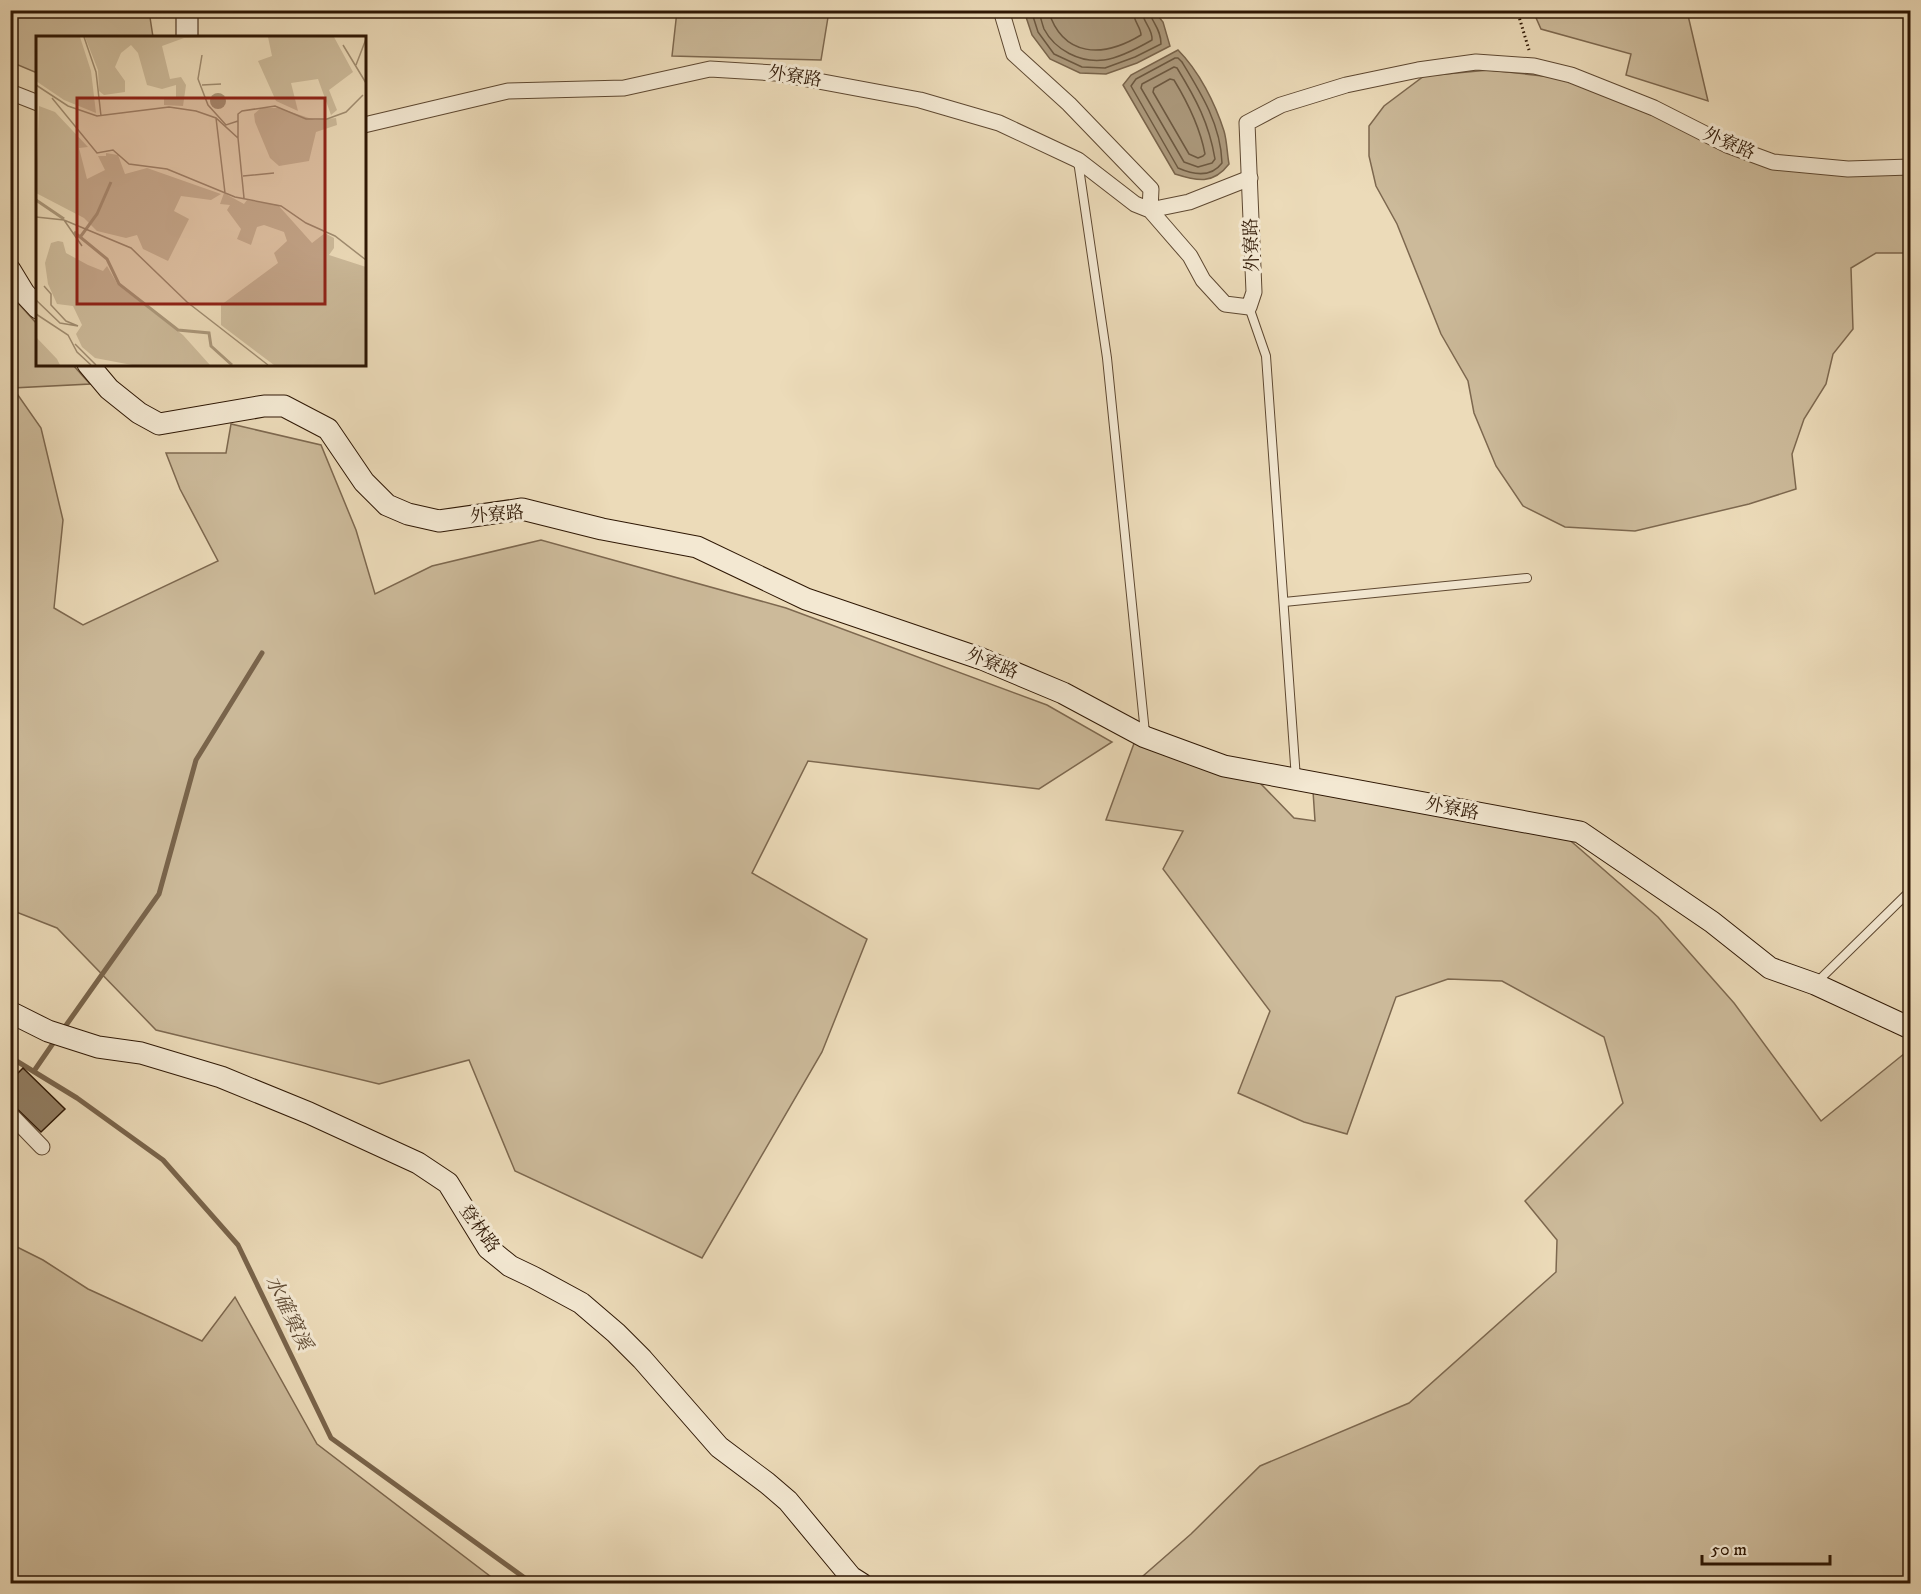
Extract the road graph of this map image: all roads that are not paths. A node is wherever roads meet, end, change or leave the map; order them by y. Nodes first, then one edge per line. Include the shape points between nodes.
1 (187, 10) edge
2 (1001, 10) edge
3 (187, 36) edge
4 (10, 92) edge
5 (36, 102) edge
6 (366, 125) edge
7 (1078, 160) junction
8 (1911, 167) edge
9 (1250, 178) junction
10 (1150, 210) junction
11 (10, 270) edge
12 (36, 306) edge
13 (1249, 307) junction
14 (90, 366) edge
15 (1527, 578) dead end
16 (1284, 602) junction
17 (1145, 737) junction
18 (1296, 780) junction
19 (1909, 892) edge
20 (1815, 984) junction
21 (10, 1012) edge
22 (1911, 1028) edge
23 (10, 1114) edge
24 (42, 1147) dead end
25 (862, 1584) edge

1 - 3 street
2 - 10 street via 1014,54 1151,189
4 - 5 street
6 - 7 street, 外寮路 via 508,91 624,88 710,69 775,73 920,100 999,123
7 - 10 street, 外寮路 via 1135,204
7 - 17 lane via 1107,357
8 - 9 street, 外寮路 via 1848,169 1773,162 1571,75 1534,66 1476,62 1346,85 1281,105 1247,123
9 - 10 street via 1189,202
9 - 13 street, 外寮路 via 1254,292
10 - 13 street, 外寮路 via 1224,304
11 - 12 street
13 - 16 lane via 1266,356
14 - 17 street, 外寮路 via 117,395 159,424 285,406 328,429 364,482 387,505 408,514 439,521 522,509 697,547 806,599 982,659 1063,693
15 - 16 lane
16 - 18 lane
17 - 18 street, 外寮路 via 1224,766
18 - 20 street, 外寮路 via 1580,832 1712,922 1770,968
19 - 20 lane
20 - 22 street, 外寮路
21 - 25 street, 登林路 via 48,1031 98,1047 141,1053 220,1077 408,1159 448,1183 488,1248 510,1266 581,1303 616,1333 719,1447 788,1501 851,1577
23 - 24 street

